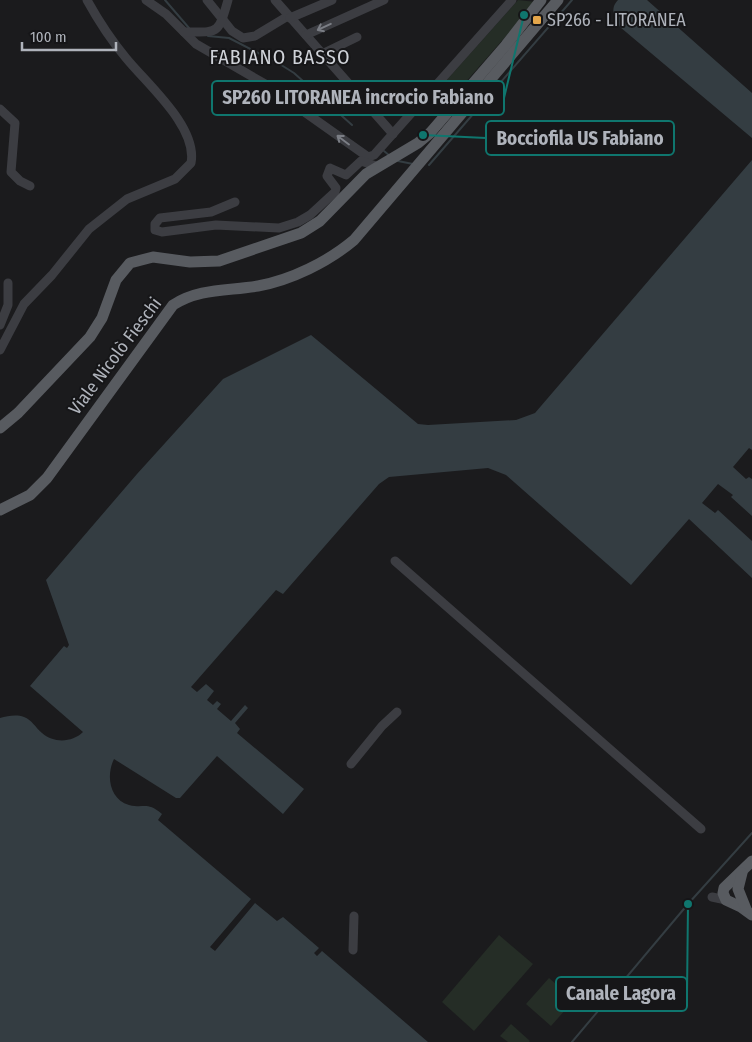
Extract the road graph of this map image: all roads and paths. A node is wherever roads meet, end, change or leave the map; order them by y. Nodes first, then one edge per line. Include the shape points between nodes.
1 (87, 0) edge
2 (146, 0) edge
3 (207, 0) edge
4 (228, 0) edge
5 (275, 0) edge
6 (332, 0) edge
7 (384, 0) edge
8 (512, 0) edge
9 (541, 0) edge
10 (558, 0) edge
11 (289, 17) junction
12 (223, 20) junction
13 (188, 32) junction
14 (306, 35) junction
15 (357, 37) dead end
16 (322, 54) junction
17 (0, 109) edge
18 (393, 134) junction
19 (376, 166) junction
20 (30, 186) dead end
21 (235, 202) dead end
22 (8, 282) dead end
23 (0, 325) edge
24 (0, 350) edge
25 (0, 428) edge
26 (0, 510) edge
27 (395, 561) dead end
28 (397, 712) dead end
29 (351, 764) dead end
30 (701, 829) dead end
31 (749, 865) edge
32 (751, 914) edge
33 (354, 916) dead end
34 (354, 950) dead end

1 - 24 street via 124,57 182,124 190,145 190,166 175,178 127,199 89,229 24,304
2 - 13 street
3 - 12 street
4 - 12 street
5 - 11 street
6 - 11 street
7 -> 14 street
8 - 18 street
9 - 19 main road via 430,133
10 - 26 main road, Viale Nicolò Fieschi via 354,240 321,262 269,283 214,290 172,305 47,478 30,495
11 - 12 street via 250,38 238,36
11 - 14 street
12 - 13 street via 213,32
18 -> 13 street via 374,155 366,157 265,84 196,44
14 - 16 street
15 - 16 street
16 - 18 street
17 - 20 street via 15,123 12,172
19 - 21 street via 361,160 346,175 330,168 327,176 336,188 335,192 310,214 284,227 216,225 156,230 155,224 160,218 203,214
19 - 25 main road via 320,221 301,233 219,261 190,262 153,257 130,263 116,280 102,318 90,337 18,414
22 - 23 street via 8,305
27 - 30 street
28 - 29 street
31 - 32 main road via 731,894
33 - 34 street

